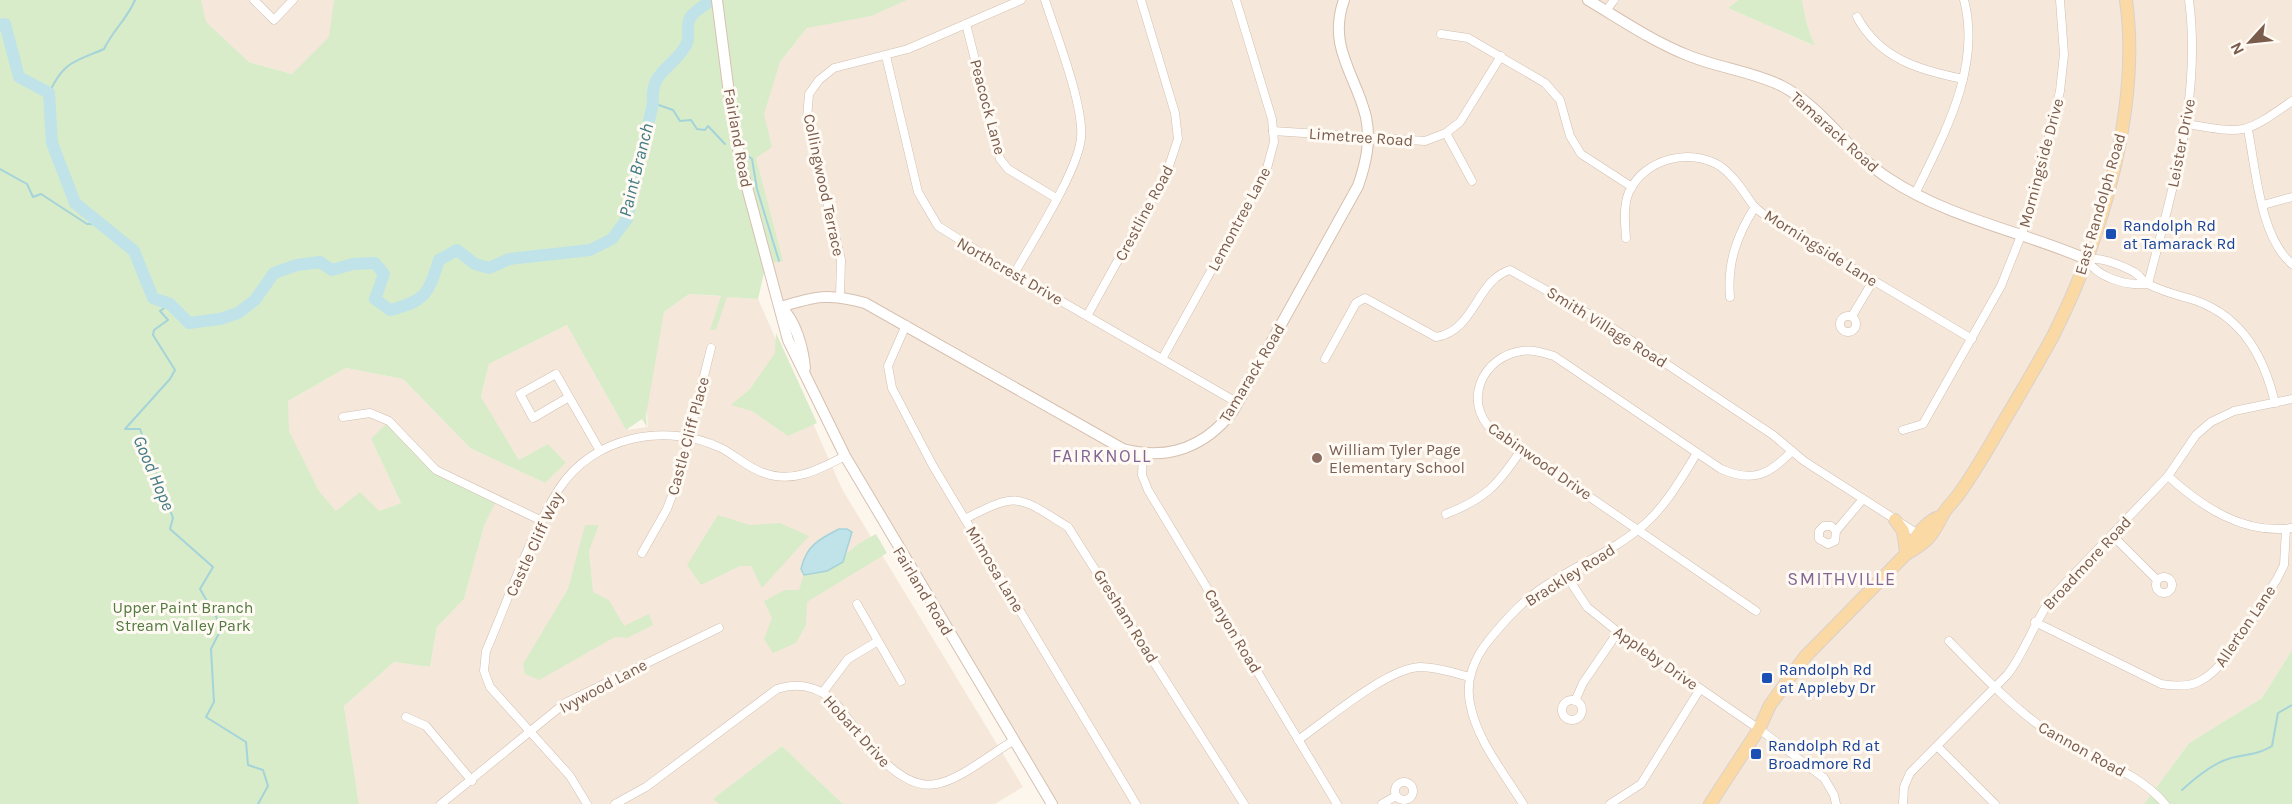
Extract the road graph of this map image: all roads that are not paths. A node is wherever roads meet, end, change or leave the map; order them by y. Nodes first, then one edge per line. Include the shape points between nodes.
1 (254, 0) edge
2 (293, 0) edge
3 (717, 0) edge
4 (1021, 0) edge
5 (1046, 0) edge
6 (1141, 0) edge
7 (1236, 0) edge
8 (1344, 0) edge
9 (1588, 0) edge
10 (1614, 0) edge
11 (1964, 0) edge
12 (2061, 0) edge
13 (2126, 0) edge
14 (2189, 0) edge
15 (1606, 11) junction
16 (1857, 17) dead end
17 (966, 24) junction
18 (1441, 34) dead end
19 (886, 56) junction
20 (1501, 56) junction
21 (1963, 79) junction
22 (2292, 101) edge
23 (2187, 124) junction
24 (2248, 130) junction
25 (1273, 131) junction
26 (1446, 133) junction
27 (1368, 137) junction
28 (1472, 181) dead end
29 (1632, 187) junction
30 (1915, 194) junction
31 (2292, 197) edge
32 (1056, 198) junction
33 (2263, 205) junction
34 (1755, 207) junction
35 (2022, 235) junction
36 (1626, 238) dead end
37 (2086, 259) junction
38 (2292, 264) edge
39 (1014, 274) junction
40 (1873, 281) junction
41 (2148, 284) junction
42 (840, 296) junction
43 (1730, 297) dead end
44 (781, 307) junction
45 (1088, 316) junction
46 (1852, 316) dead end
47 (906, 325) junction
48 (1972, 339) junction
49 (711, 348) dead end
50 (1162, 359) junction
51 (1325, 359) dead end
52 (569, 397) junction
53 (2292, 399) edge
54 (1238, 403) junction
55 (2275, 403) junction
56 (343, 417) dead end
57 (1903, 430) dead end
58 (688, 438) junction
59 (1521, 450) junction
60 (600, 451) junction
61 (1792, 451) junction
62 (1697, 453) junction
63 (1143, 454) junction
64 (845, 456) junction
65 (2168, 476) junction
66 (1863, 500) junction
67 (1446, 514) dead end
68 (1942, 516) junction
69 (965, 519) junction
70 (542, 520) junction
71 (1895, 520) junction
72 (1639, 529) junction
73 (2289, 529) edge
74 (1836, 531) dead end
75 (1918, 534) junction
76 (2112, 535) junction
77 (642, 554) dead end
78 (1906, 554) junction
79 (1566, 575) junction
80 (2157, 580) dead end
81 (857, 604) dead end
82 (1756, 611) dead end
83 (2035, 622) junction
84 (719, 628) dead end
85 (1618, 632) junction
86 (878, 641) junction
87 (1948, 641) dead end
88 (1470, 677) junction
89 (901, 681) dead end
90 (1994, 687) junction
91 (1700, 690) junction
92 (823, 692) junction
93 (1575, 701) dead end
94 (406, 717) dead end
95 (1760, 729) junction
96 (531, 732) junction
97 (1298, 740) junction
98 (1013, 741) junction
99 (1937, 746) junction
100 (472, 781) junction
101 (1396, 796) dead end
102 (441, 804) edge
103 (587, 804) edge
104 (615, 804) edge
105 (1052, 804) edge
106 (1136, 804) edge
107 (1244, 804) edge
108 (1337, 804) edge
109 (1383, 804) edge
110 (1523, 804) edge
111 (1610, 804) edge
112 (1710, 804) edge
113 (1836, 804) edge
114 (1903, 804) edge
115 (1995, 804) edge
116 (2165, 804) edge

1 - 2 street via 274,20
3 - 44 street, Fairland Road via 741,165
4 - 17 street, Collingwood Terrace
5 - 32 street via 1081,124 1078,155
6 - 45 street, Crestline Road via 1175,112 1178,139 1167,172
7 - 25 street, Lemontree Lane
8 - 27 street, Tamarack Road via 1338,29 1342,56 1366,116
9 - 15 street, Tamarack Road
10 - 15 street
11 - 21 street via 1968,47
12 - 35 street, Morningside Drive via 2064,54 2060,91
13 - 37 main road, East Randolph Road via 2130,56 2124,122
14 - 23 street, Leister Drive via 2192,81
15 - 30 street, Tamarack Road via 1687,56 1784,87 1810,106 1871,166
16 - 21 street via 1872,39 1899,60 1922,70
17 - 19 street, Collingwood Terrace
17 - 32 street, Peacock Lane via 1000,159 1008,169
18 - 20 street via 1468,38
19 - 39 street, Northcrest Drive via 918,192 928,212 949,235
19 - 42 street, Collingwood Terrace via 834,68 819,80 807,104 807,119 840,260
20 - 26 street via 1460,122
20 - 29 street via 1553,92 1581,154
21 - 30 street via 1952,118
22 - 24 street
23 - 24 street
23 - 41 street, Leister Drive
24 - 33 street
25 - 27 street, Limetree Road
25 - 50 street, Lemontree Lane via 1266,172
26 - 27 street, Limetree Road via 1425,141
26 - 28 street
27 - 54 street, Tamarack Road via 1366,163 1358,186
29 - 34 street, Morningside Lane via 1651,167 1688,156 1720,166
29 - 36 street, Morningside Lane via 1624,215
30 - 35 street, Tamarack Road
31 - 33 street
32 - 39 street
33 - 38 street via 2275,243
34 - 40 street, Morningside Lane
34 - 43 street via 1734,247
35 - 37 street, Tamarack Road
35 - 48 street, Morningside Drive via 2001,286
37 - 41 street, Tamarack Road via 2096,258 2135,272
37 - 41 street, Tamarack Road via 2093,270 2133,286
37 - 68 main road, East Randolph Road via 2053,335 1970,478
39 - 45 street, Northcrest Drive
40 - 46 street
40 - 48 street, Morningside Lane
41 - 55 street, Tamarack Road via 2220,313 2242,330 2262,361
42 - 44 street, Tamarack Road via 812,297
42 - 47 street, Tamarack Road via 865,303
44 - 64 street, Fairland Road via 788,340
45 - 50 street, Northcrest Drive
47 - 63 street, Tamarack Road via 1102,438
47 - 69 street, Mimosa Lane via 888,366 892,388
48 - 57 street, Morningside Drive via 1923,424
49 - 58 street, Castle Cliff Place
50 - 54 street, Northcrest Drive
51 - 61 street, Smith Village Road via 1356,303 1365,298 1436,337 1448,335 1470,315 1496,278 1510,270 1605,323
52 - 52 street via 556,374 520,394 533,418
52 - 60 street
53 - 55 street, Broadmore Road
54 - 63 street, Tamarack Road via 1220,428 1200,443 1176,452
55 - 65 street, Broadmore Road via 2234,411 2211,422 2196,435
56 - 70 street via 370,413 390,421 441,473
58 - 60 street, Castle Cliff Way via 643,436
58 - 64 street, Castle Cliff Way via 720,448 764,473 779,476 808,474
58 - 77 street, Castle Cliff Place via 667,509
59 - 62 street, Cabinwood Drive via 1483,421 1476,403 1477,392 1488,372 1504,357 1533,350 1554,356
59 - 67 street via 1487,494
59 - 72 street, Cabinwood Drive
60 - 70 street, Castle Cliff Way via 566,480
61 - 62 street, Cabinwood Drive via 1776,467 1753,476 1736,475
61 - 66 street, Smith Village Road
62 - 72 street, Brackley Road via 1666,501
63 - 97 street, Canyon Road via 1142,475 1148,490
64 - 98 street, Fairland Road
65 - 73 street via 2192,498 2224,517 2250,525
65 - 76 street, Broadmore Road
66 - 71 street, Smith Village Road
66 - 74 street
68 - 75 main road, East Randolph Road via 1933,518
68 - 78 main road, East Randolph Road via 1941,524 1920,547
69 - 106 street, Mimosa Lane
69 - 107 street, Gresham Road via 1000,501 1019,500 1068,527
70 - 96 street, Castle Cliff Way via 486,651 484,671 494,693
71 - 75 street, Smith Village Road
71 - 78 main road via 1903,531
72 - 79 street, Brackley Road
72 - 82 street, Cabinwood Drive
73 - 83 street, Allerton Lane via 2284,565 2277,579 2222,664 2196,683 2161,684
75 - 78 main road, East Randolph Road
76 - 80 street
76 - 83 street, Broadmore Road via 2053,596
78 - 95 main road, East Randolph Road via 1804,658 1770,705
79 - 85 street, Appleby Drive via 1587,607
79 - 88 street, Brackley Road via 1507,617 1481,650
81 - 86 street
83 - 90 street, Broadmore Road via 2017,662
84 - 96 street, Ivywood Lane via 566,703
85 - 91 street, Appleby Drive
85 - 93 street
86 - 89 street
86 - 92 street via 848,659
87 - 90 street, Cannon Road
88 - 97 street via 1434,668 1407,669
88 - 110 street, Brackley Road via 1469,702 1477,727
90 - 99 street, Broadmore Road
90 - 116 street, Cannon Road via 2054,736 2130,775
91 - 95 street, Appleby Drive
91 - 111 street via 1641,784
92 - 98 street, Hobart Drive via 892,770 910,783 930,785 949,780
92 - 104 street, Hobart Drive via 799,685 777,689 646,787
94 - 100 street via 426,726
95 - 112 main road, East Randolph Road
95 - 113 street via 1824,778
96 - 100 street, Ivywood Lane
96 - 103 street, Castle Cliff Way via 570,776
97 - 108 street, Canyon Road
98 - 105 street, Fairland Road
99 - 114 street, Broadmore Road via 1910,773
99 - 115 street
100 - 102 street, Ivywood Lane
101 - 109 street

